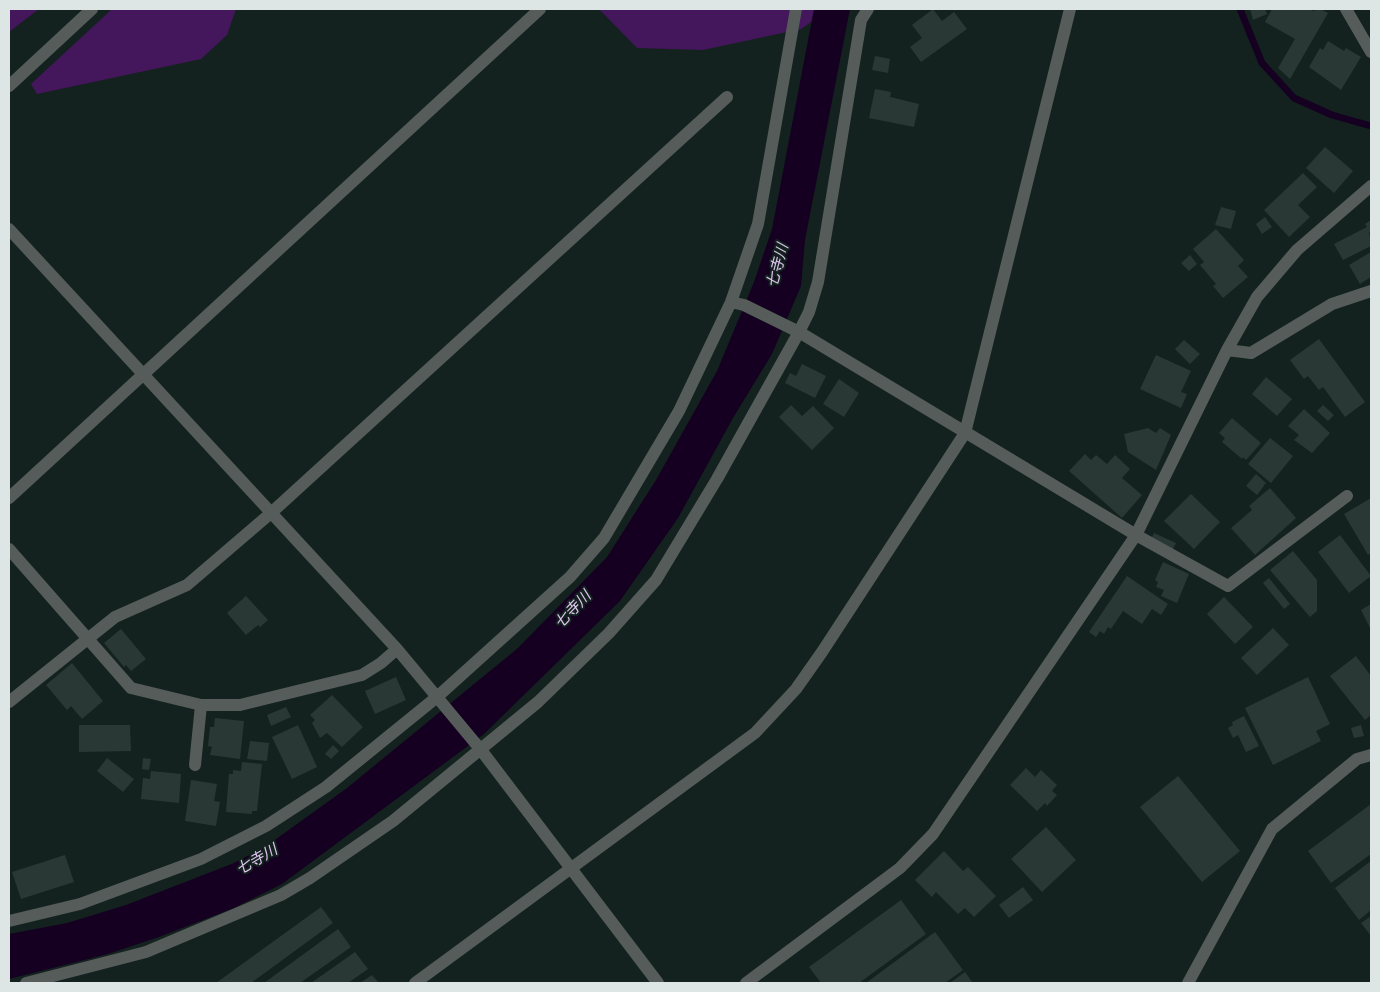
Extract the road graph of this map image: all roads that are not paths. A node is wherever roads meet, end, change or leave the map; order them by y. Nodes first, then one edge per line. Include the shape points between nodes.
1 (92, 9) edge
2 (540, 9) edge
3 (796, 9) edge
4 (868, 9) edge
5 (1070, 9) edge
6 (1346, 9) edge
7 (1371, 52) edge
8 (9, 86) edge
9 (727, 97) dead end
10 (1371, 186) edge
11 (9, 229) edge
12 (1371, 291) edge
13 (737, 303) junction
14 (799, 332) junction
15 (1227, 350) junction
16 (142, 375) junction
17 (965, 433) junction
18 (1347, 496) dead end
19 (9, 498) edge
20 (270, 513) junction
21 (1136, 535) junction
22 (9, 549) edge
23 (88, 638) junction
24 (396, 649) junction
25 (437, 697) junction
26 (9, 702) edge
27 (201, 705) junction
28 (481, 750) junction
29 (1371, 755) edge
30 (195, 765) dead end
31 (571, 869) junction
32 (9, 921) edge
33 (26, 983) edge
34 (415, 983) edge
35 (658, 983) edge
36 (746, 983) edge
37 (1188, 983) edge

1 - 8 street
2 - 16 street
3 - 13 street via 758,224
4 - 14 street via 862,20 818,282
5 - 17 street
6 - 7 street
9 - 20 street
10 - 15 street via 1297,250 1258,297
11 - 16 street
12 - 15 street via 1332,304 1251,354
13 - 14 street
13 - 25 street via 679,411 604,538 570,577
14 - 17 street
14 - 28 street via 656,580 609,633 545,695
15 - 21 street
16 - 19 street
16 - 20 street
17 - 21 street
17 - 31 street via 796,689 755,733
18 - 21 street via 1228,586
20 - 23 street via 187,584 115,618
20 - 24 street
21 - 36 street via 933,834 900,868
22 - 23 street
23 - 26 street
23 - 27 street via 131,688
24 - 25 street
24 - 27 street via 362,675 240,705
25 - 28 street
25 - 32 street via 326,787 258,830 201,859 80,904
27 - 30 street
28 - 31 street
28 - 33 street via 393,821 281,895 146,952
29 - 37 street via 1357,758 1272,830
31 - 34 street
31 - 35 street

